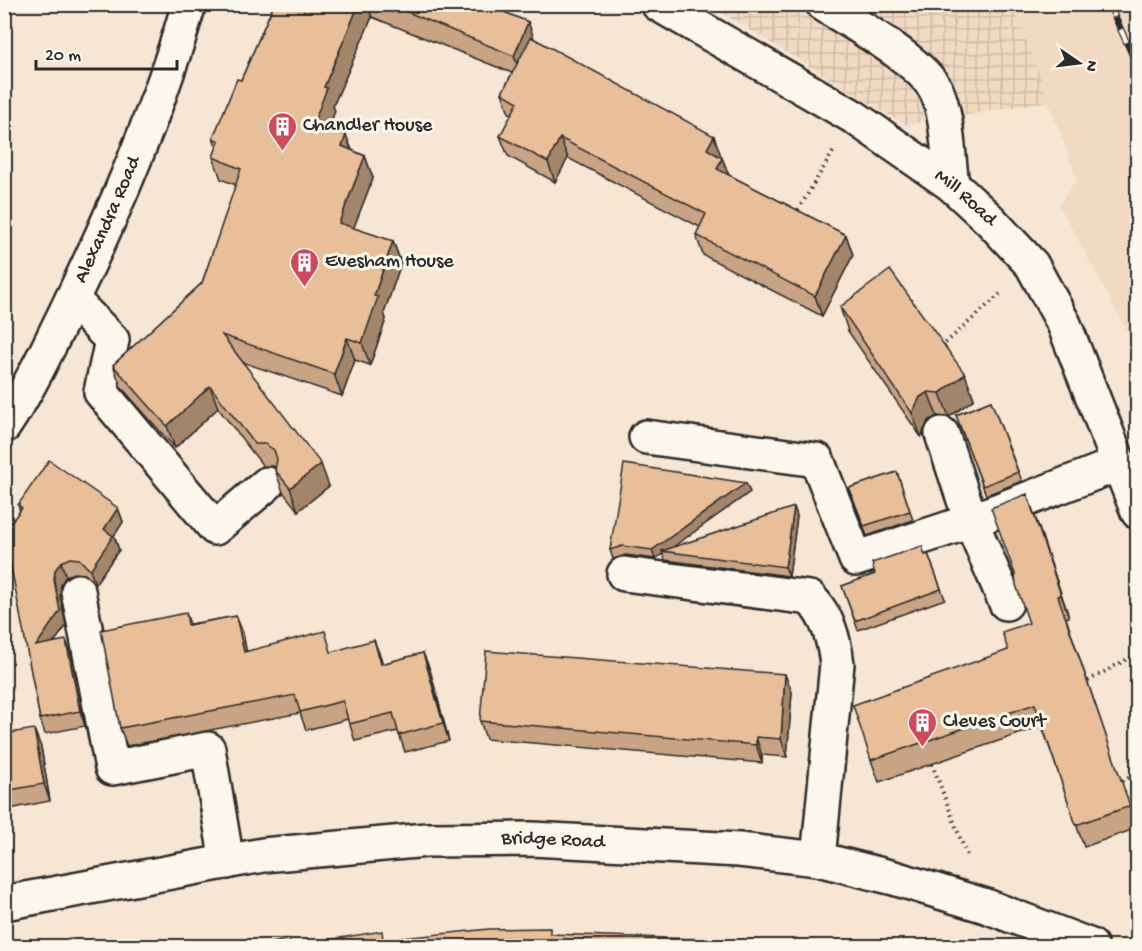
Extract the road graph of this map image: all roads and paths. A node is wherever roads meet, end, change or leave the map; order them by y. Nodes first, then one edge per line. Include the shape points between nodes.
1 (189, 4) edge
2 (658, 4) edge
3 (823, 4) edge
4 (854, 117) junction
5 (952, 185) junction
6 (790, 223) edge
7 (1032, 265) junction
8 (72, 298) junction
9 (938, 349) edge
10 (4, 426) edge
11 (942, 434) dead end
12 (646, 436) dead end
13 (1118, 464) junction
14 (267, 484) dead end
15 (1137, 512) edge
16 (971, 521) junction
17 (624, 574) dead end
18 (78, 591) dead end
19 (1006, 603) dead end
20 (1137, 653) edge
21 (1088, 681) edge
22 (932, 764) edge
23 (1137, 772) edge
24 (1122, 781) edge
25 (818, 859) junction
26 (227, 862) junction
27 (4, 903) edge
28 (986, 906) junction
29 (1091, 946) edge

1 - 8 main road, Alexandra Road via 152,115 109,222
2 - 4 main road, Mill Road
3 - 5 main road via 912,63 935,90
4 - 5 main road, Mill Road
4 - 6 path
5 - 7 main road, Mill Road
7 - 9 path
7 - 13 main road, Mill Road via 1064,324
8 - 10 main road, Alexandra Road
8 - 14 main road via 112,340 101,392 215,528
11 - 16 main road
12 - 16 main road via 817,460 856,559
13 - 15 main road, Mill Road
13 - 16 main road
16 - 19 main road
17 - 25 main road via 810,598 822,610 835,643 837,664
18 - 26 main road via 112,768 208,749
20 - 21 path
22 - 28 path
23 - 24 path
25 - 26 main road, Bridge Road via 740,850 521,839 427,840 263,855
25 - 28 main road, Bridge Road
26 - 27 main road, Bridge Road
28 - 29 main road, Bridge Road

